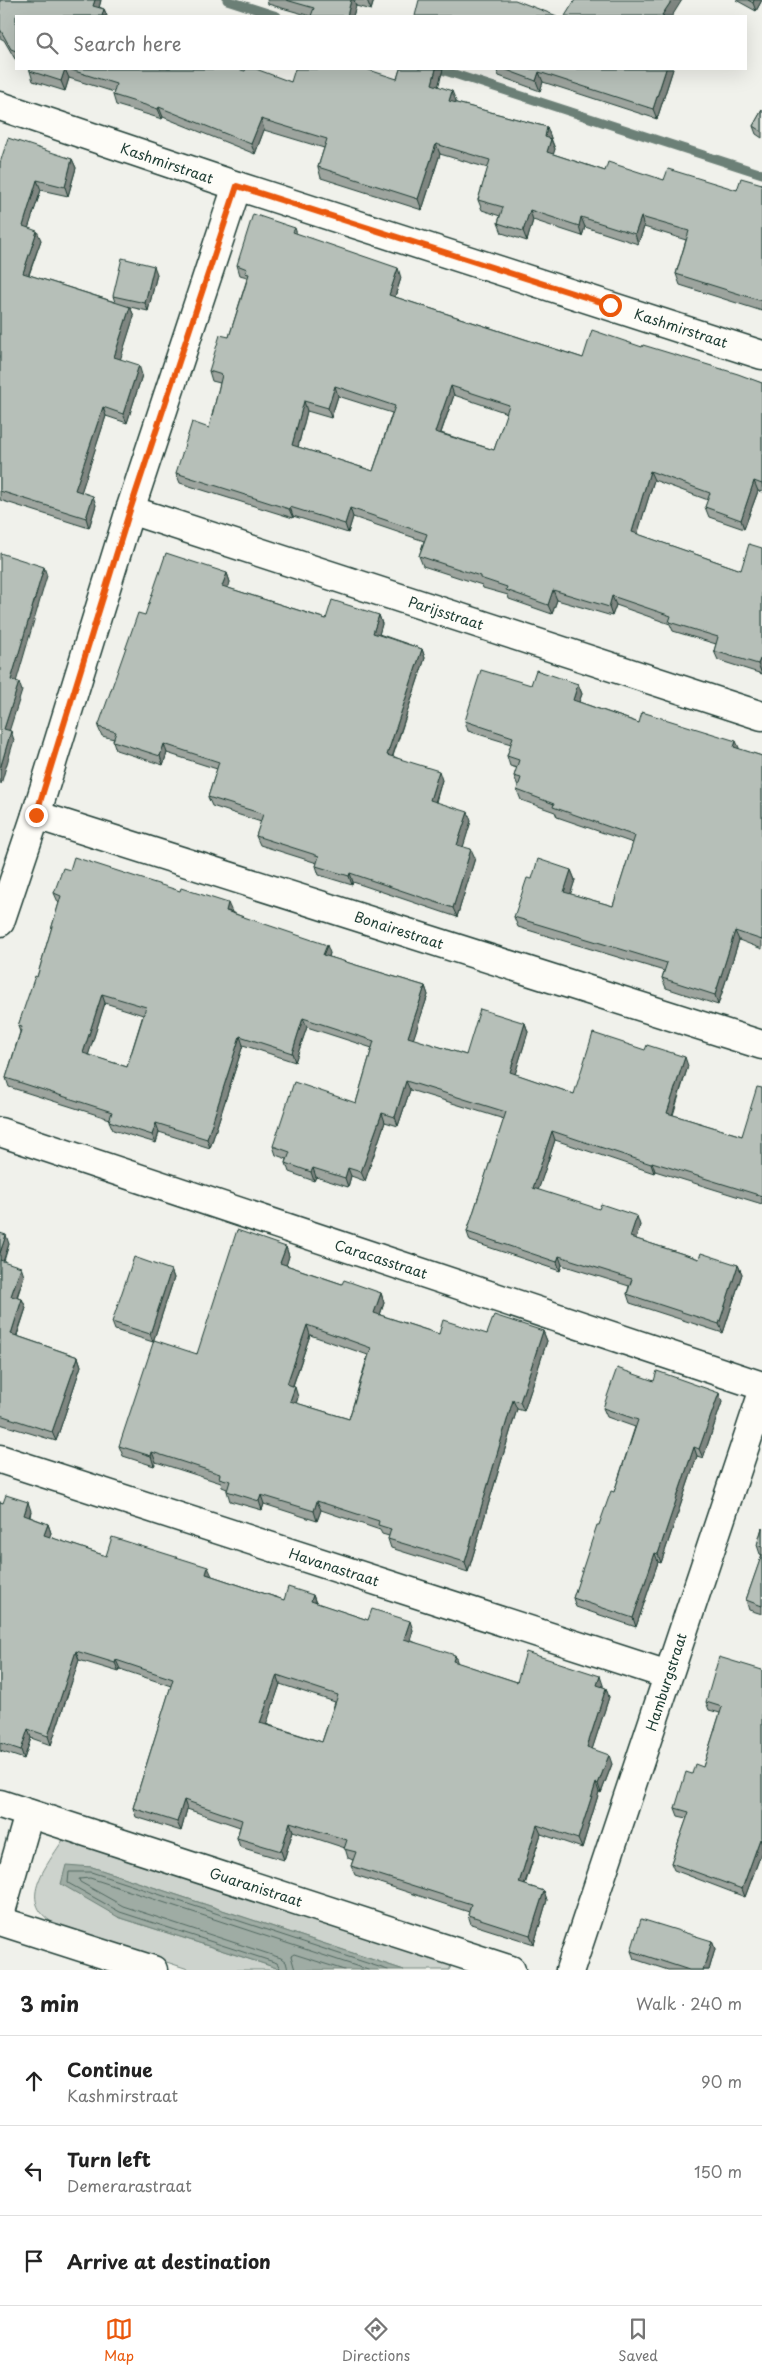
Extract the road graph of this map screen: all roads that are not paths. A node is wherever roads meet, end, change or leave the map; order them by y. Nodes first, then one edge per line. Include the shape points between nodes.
1 (0, 106) edge
2 (237, 186) junction
3 (762, 355) edge
4 (130, 510) junction
5 (762, 716) edge
6 (36, 815) junction
7 (0, 922) edge
8 (762, 1045) edge
9 (0, 1132) edge
10 (762, 1386) edge
11 (762, 1394) edge
12 (0, 1459) edge
13 (668, 1674) junction
14 (0, 1804) edge
15 (29, 1814) junction
16 (0, 1915) edge
17 (0, 1921) edge
18 (154, 1970) edge
19 (511, 1970) edge
20 (570, 1970) edge

1 - 2 street, Kashmirstraat
2 - 3 street, Kashmirstraat
2 - 4 street
4 - 5 street, Parijsstraat
4 - 6 street
6 - 7 street
6 - 8 street, Bonairestraat
9 - 10 street, Caracasstraat
11 - 13 street, Hamburgstraat
12 - 13 street, Havanastraat
13 - 20 street, Hamburgstraat
14 - 15 street, Guaranistraat
15 - 16 street
15 - 19 street, Guaranistraat
17 - 18 street

